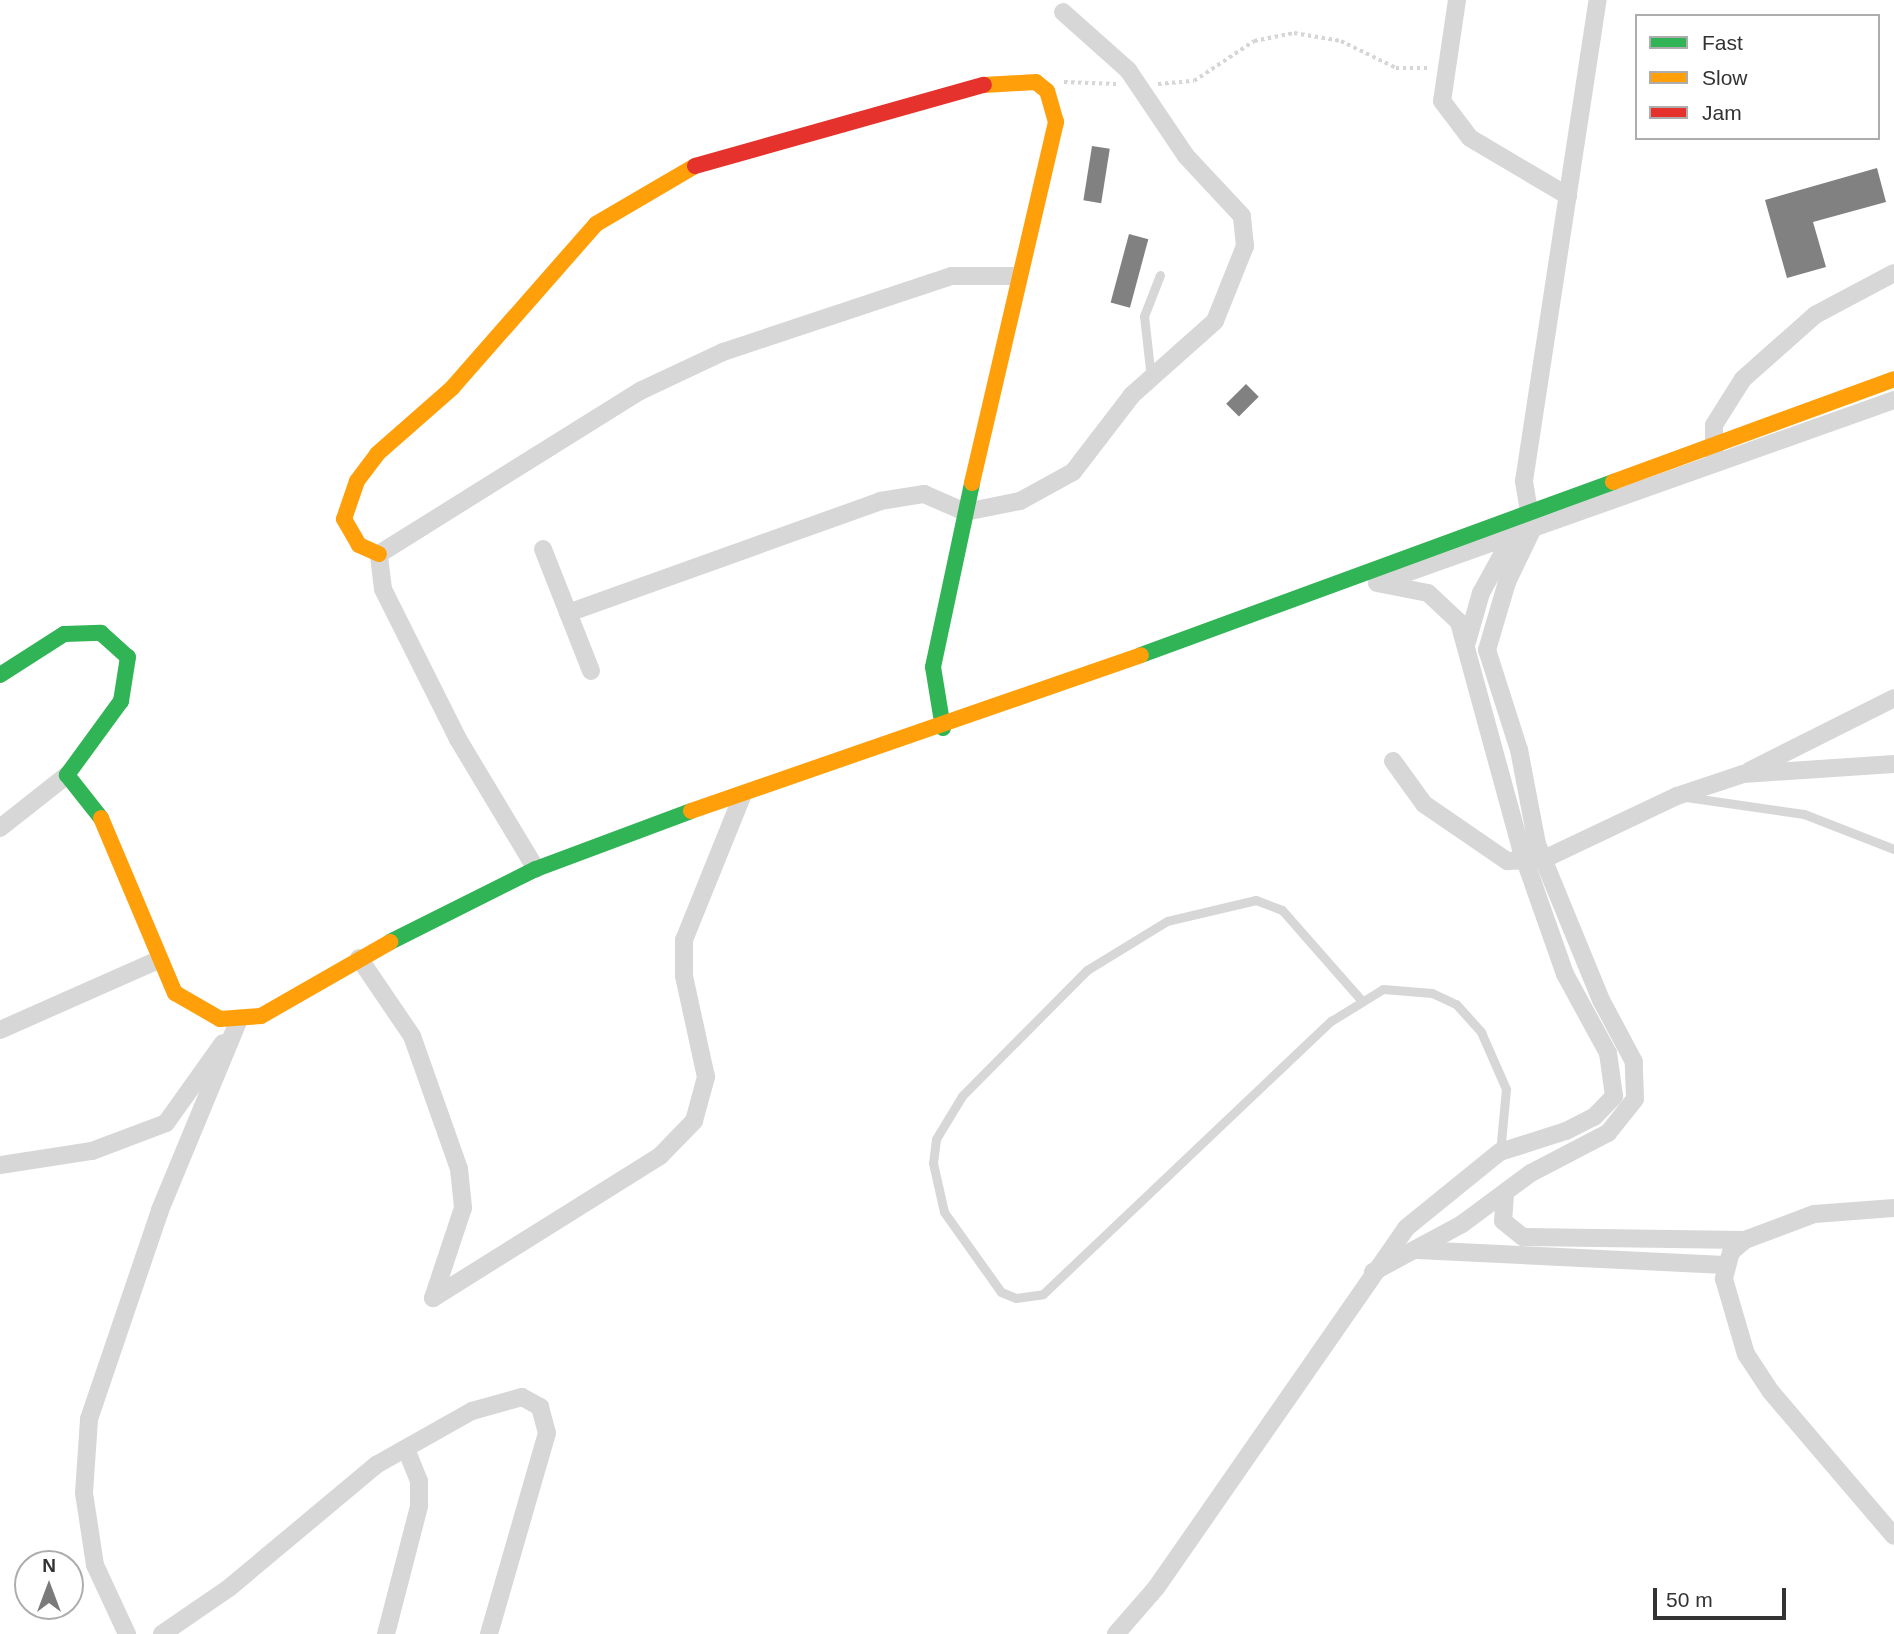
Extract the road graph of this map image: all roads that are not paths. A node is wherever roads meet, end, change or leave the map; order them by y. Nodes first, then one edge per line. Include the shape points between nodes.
1 (1457, 0) edge
2 (1598, 0) edge
3 (1063, 12) dead end
4 (1568, 197) junction
5 (1894, 273) edge
6 (1160, 275) dead end
7 (1019, 276) junction
8 (1151, 378) junction
9 (1894, 379) edge
10 (1894, 400) edge
11 (1713, 454) junction
12 (1529, 510) junction
13 (965, 512) junction
14 (1532, 530) junction
15 (1513, 534) junction
16 (542, 550) dead end
17 (379, 554) junction
18 (1377, 583) junction
19 (1309, 595) junction
20 (568, 612) junction
21 (1466, 646) junction
22 (591, 671) dead end
23 (0, 675) edge
24 (1894, 698) edge
25 (943, 728) junction
26 (1393, 761) dead end
27 (1894, 764) edge
28 (1743, 774) junction
29 (67, 775) junction
30 (743, 794) junction
31 (1677, 796) junction
32 (0, 828) edge
33 (1894, 849) edge
34 (1534, 860) junction
35 (536, 869) junction
36 (359, 958) junction
37 (158, 960) junction
38 (1362, 1002) junction
39 (239, 1020) junction
40 (0, 1030) edge
41 (1500, 1152) junction
42 (0, 1165) edge
43 (1505, 1194) junction
44 (1894, 1208) edge
45 (1745, 1240) junction
46 (1418, 1250) junction
47 (1725, 1265) junction
48 (1373, 1272) junction
49 (406, 1450) junction
50 (1894, 1536) edge
51 (127, 1634) edge
52 (162, 1634) edge
53 (386, 1634) edge
54 (489, 1634) edge
55 (1116, 1634) edge

1 - 4 street via 1442,102 1451,118 1470,138
2 - 4 street
3 - 8 street via 1139,86 1186,156 1242,216 1245,229 1239,269 1215,321
4 - 12 street via 1524,481
5 - 11 street via 1845,294 1765,356 1719,413
6 - 8 lane via 1144,316
7 - 13 street
7 - 17 street via 951,276 723,352 640,391
7 - 17 street via 1056,122 1047,91 1021,79 971,86 706,160 596,224 452,388 377,454 357,481 344,519 359,545
8 - 13 street via 1058,483 1020,501
9 - 11 street
10 - 11 street
11 - 12 street
11 - 14 street
12 - 14 street
12 - 15 street
12 - 19 street
13 - 20 street via 943,497 924,494 880,501
13 - 25 street via 933,667
14 - 15 street
14 - 34 street via 1507,582 1487,650 1519,750
15 - 18 street
15 - 21 street via 1480,593
16 - 20 street
17 - 35 street via 383,589 458,739
18 - 19 street
18 - 21 street via 1443,601
19 - 25 street
20 - 22 street
21 - 34 street
23 - 29 street via 64,634 100,633 128,657 121,701
24 - 28 street
25 - 30 street
26 - 34 street via 1424,804 1472,840 1507,861
27 - 28 street
28 - 31 street
29 - 32 street
29 - 37 street via 97,809
30 - 35 street
30 - 36 street via 684,940 684,976 706,1077 694,1121 660,1156 433,1298 463,1208 461,1180 412,1036
31 - 33 lane via 1804,814
31 - 34 street
34 - 41 street via 1565,974 1608,1054 1614,1096 1594,1116
34 - 43 street via 1634,1062 1635,1099 1608,1133
35 - 36 street
36 - 39 street via 284,1006
37 - 39 street via 186,1004
37 - 40 street
38 - 38 lane via 1282,910 1256,900 1167,921 1087,970 962,1096 936,1139 933,1163 944,1212 1001,1292 1016,1298 1043,1294 1331,1021
38 - 41 lane via 1383,989 1432,993 1456,1004 1481,1032 1506,1089
39 - 42 street via 166,1123 92,1151
39 - 51 street via 160,1210 89,1419 84,1493 95,1565
41 - 48 street via 1406,1228
43 - 45 street via 1503,1221 1523,1237
43 - 46 street
44 - 45 street via 1814,1214
45 - 47 street
46 - 47 street
46 - 48 street
47 - 50 street via 1728,1305 1746,1353 1805,1436
48 - 55 street via 1156,1588
49 - 52 street via 376,1465 229,1588
49 - 53 street via 419,1481 419,1506
49 - 54 street via 501,1400 522,1397 540,1407 547,1433 536,1488

